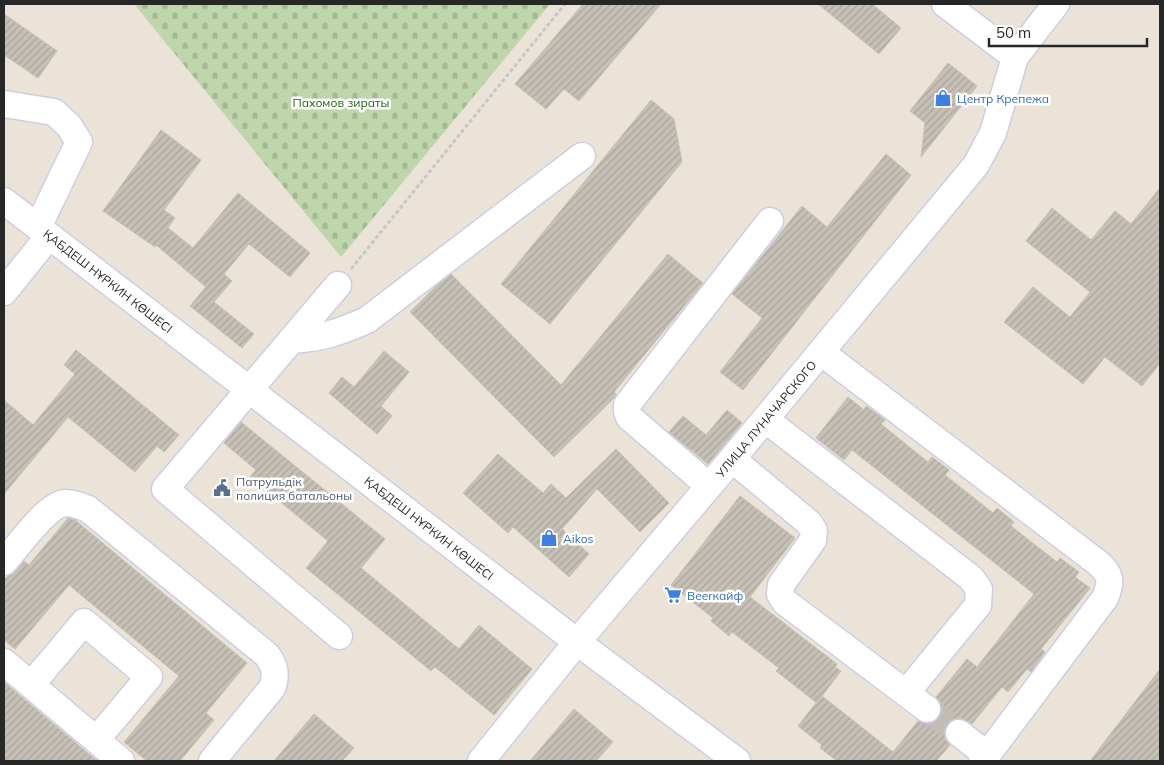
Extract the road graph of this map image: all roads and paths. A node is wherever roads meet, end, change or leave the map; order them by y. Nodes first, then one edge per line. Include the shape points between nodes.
1 (565, 4) edge
2 (945, 4) edge
3 (1056, 4) edge
4 (1015, 56) junction
5 (4, 104) edge
6 (582, 156) dead end
7 (4, 201) edge
8 (770, 221) dead end
9 (43, 232) junction
10 (338, 285) joint
11 (4, 292) edge
12 (291, 340) junction
13 (822, 352) junction
14 (249, 390) junction
15 (766, 420) junction
16 (732, 460) junction
17 (709, 486) junction
18 (4, 562) edge
19 (339, 636) dead end
20 (577, 642) junction
21 (4, 662) edge
22 (31, 685) junction
23 (906, 693) junction
24 (927, 709) tunnel mouth
25 (959, 733) tunnel mouth
26 (96, 740) junction
27 (985, 758) edge
28 (121, 761) edge
29 (212, 761) edge
30 (481, 761) edge
31 (737, 761) edge

1 - 10 path
2 - 4 street
3 - 4 street
4 - 13 street, УЛИЦА ЛУНАЧАРСКОГО via 993,133 976,165
5 - 9 street via 54,112 69,126 79,142
6 - 12 street via 367,320 335,334
7 - 9 street, ҚАБДЕШ НҰРКИН КӨШЕСІ
8 - 17 street via 627,405 630,417
9 - 11 street
9 - 14 street, ҚАБДЕШ НҰРКИН КӨШЕСІ
10 - 12 street
12 - 14 street
13 - 15 street, УЛИЦА ЛУНАЧАРСКОГО
13 - 27 street via 1098,563 1110,578 1105,598
14 - 19 street via 165,489
14 - 20 street, ҚАБДЕШ НҰРКИН КӨШЕСІ
15 - 16 street, УЛИЦА ЛУНАЧАРСКОГО
15 - 23 street via 971,578 979,589 978,605
16 - 17 street, УЛИЦА ЛУНАЧАРСКОГО
16 - 23 street via 809,523 814,531 813,540 781,586 780,594 785,602
17 - 20 street, УЛИЦА ЛУНАЧАРСКОГО
18 - 29 street via 50,510 65,504 78,504 267,655 274,666 272,688
20 - 30 street, УЛИЦА ЛУНАЧАРСКОГО
20 - 31 street, ҚАБДЕШ НҰРКИН КӨШЕСІ
21 - 22 street
22 - 26 street
22 - 26 street via 84,622 149,677
23 - 24 street
25 - 27 street
26 - 28 street

